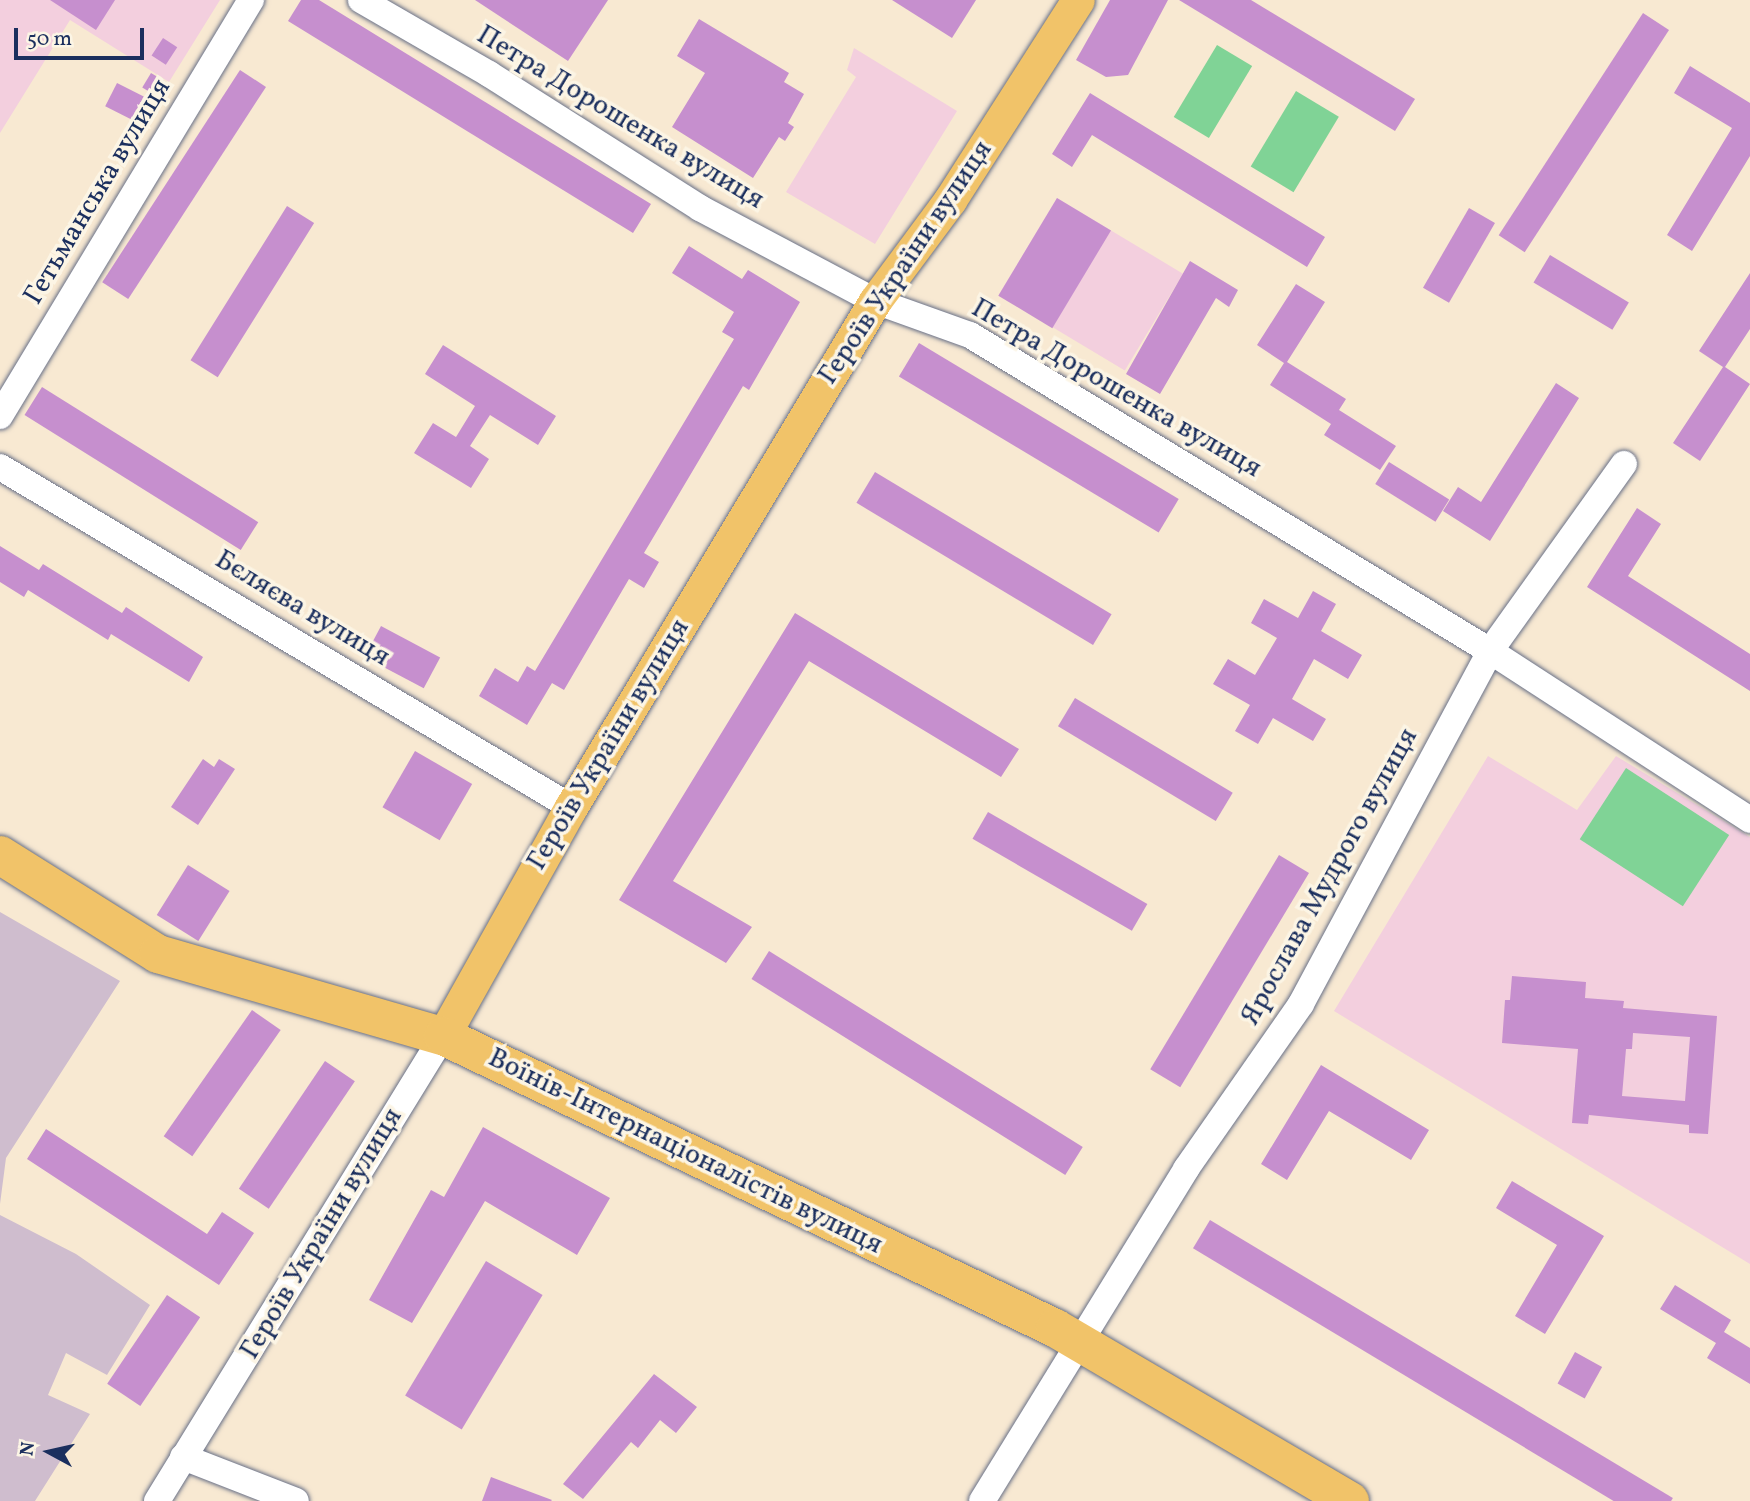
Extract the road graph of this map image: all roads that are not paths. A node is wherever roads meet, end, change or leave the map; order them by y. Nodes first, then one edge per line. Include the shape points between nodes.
1 (251, 0) edge
2 (361, 0) edge
3 (1078, 0) edge
4 (875, 301) junction
5 (0, 416) edge
6 (1624, 464) dead end
7 (0, 467) edge
8 (1490, 651) junction
9 (571, 807) junction
10 (1750, 820) edge
11 (0, 855) edge
12 (443, 1036) junction
13 (1079, 1340) junction
14 (183, 1457) junction
15 (157, 1501) edge
16 (296, 1501) edge
17 (982, 1501) edge
18 (1350, 1501) edge

1 - 5 street, Гетьманська вулиця
2 - 4 street, Петра Дорошенка вулиця via 489,74 700,208
3 - 4 main road, Героїв України вулиця via 950,200
4 - 8 street, Петра Дорошенка вулиця via 970,335
4 - 9 main road, Героїв України вулиця
6 - 8 street, Ярослава Мудрого вулиця
7 - 9 street, Бєляєва вулиця
8 - 10 street, Петра Дорошенка вулиця
8 - 13 street, Ярослава Мудрого вулиця via 1301,1004 1186,1169
9 - 12 main road, Героїв України вулиця
11 - 12 highway, Воїнів-Інтернаціоналістів вулиця via 158,954
12 - 13 highway, Воїнів-Інтернаціоналістів вулиця
12 - 14 street, Героїв України вулиця
13 - 17 street, Ярослава Мудрого вулиця via 1069,1366
13 - 18 highway, Воїнів-Інтернаціоналістів вулиця
14 - 15 street, Героїв України вулиця
14 - 16 street

